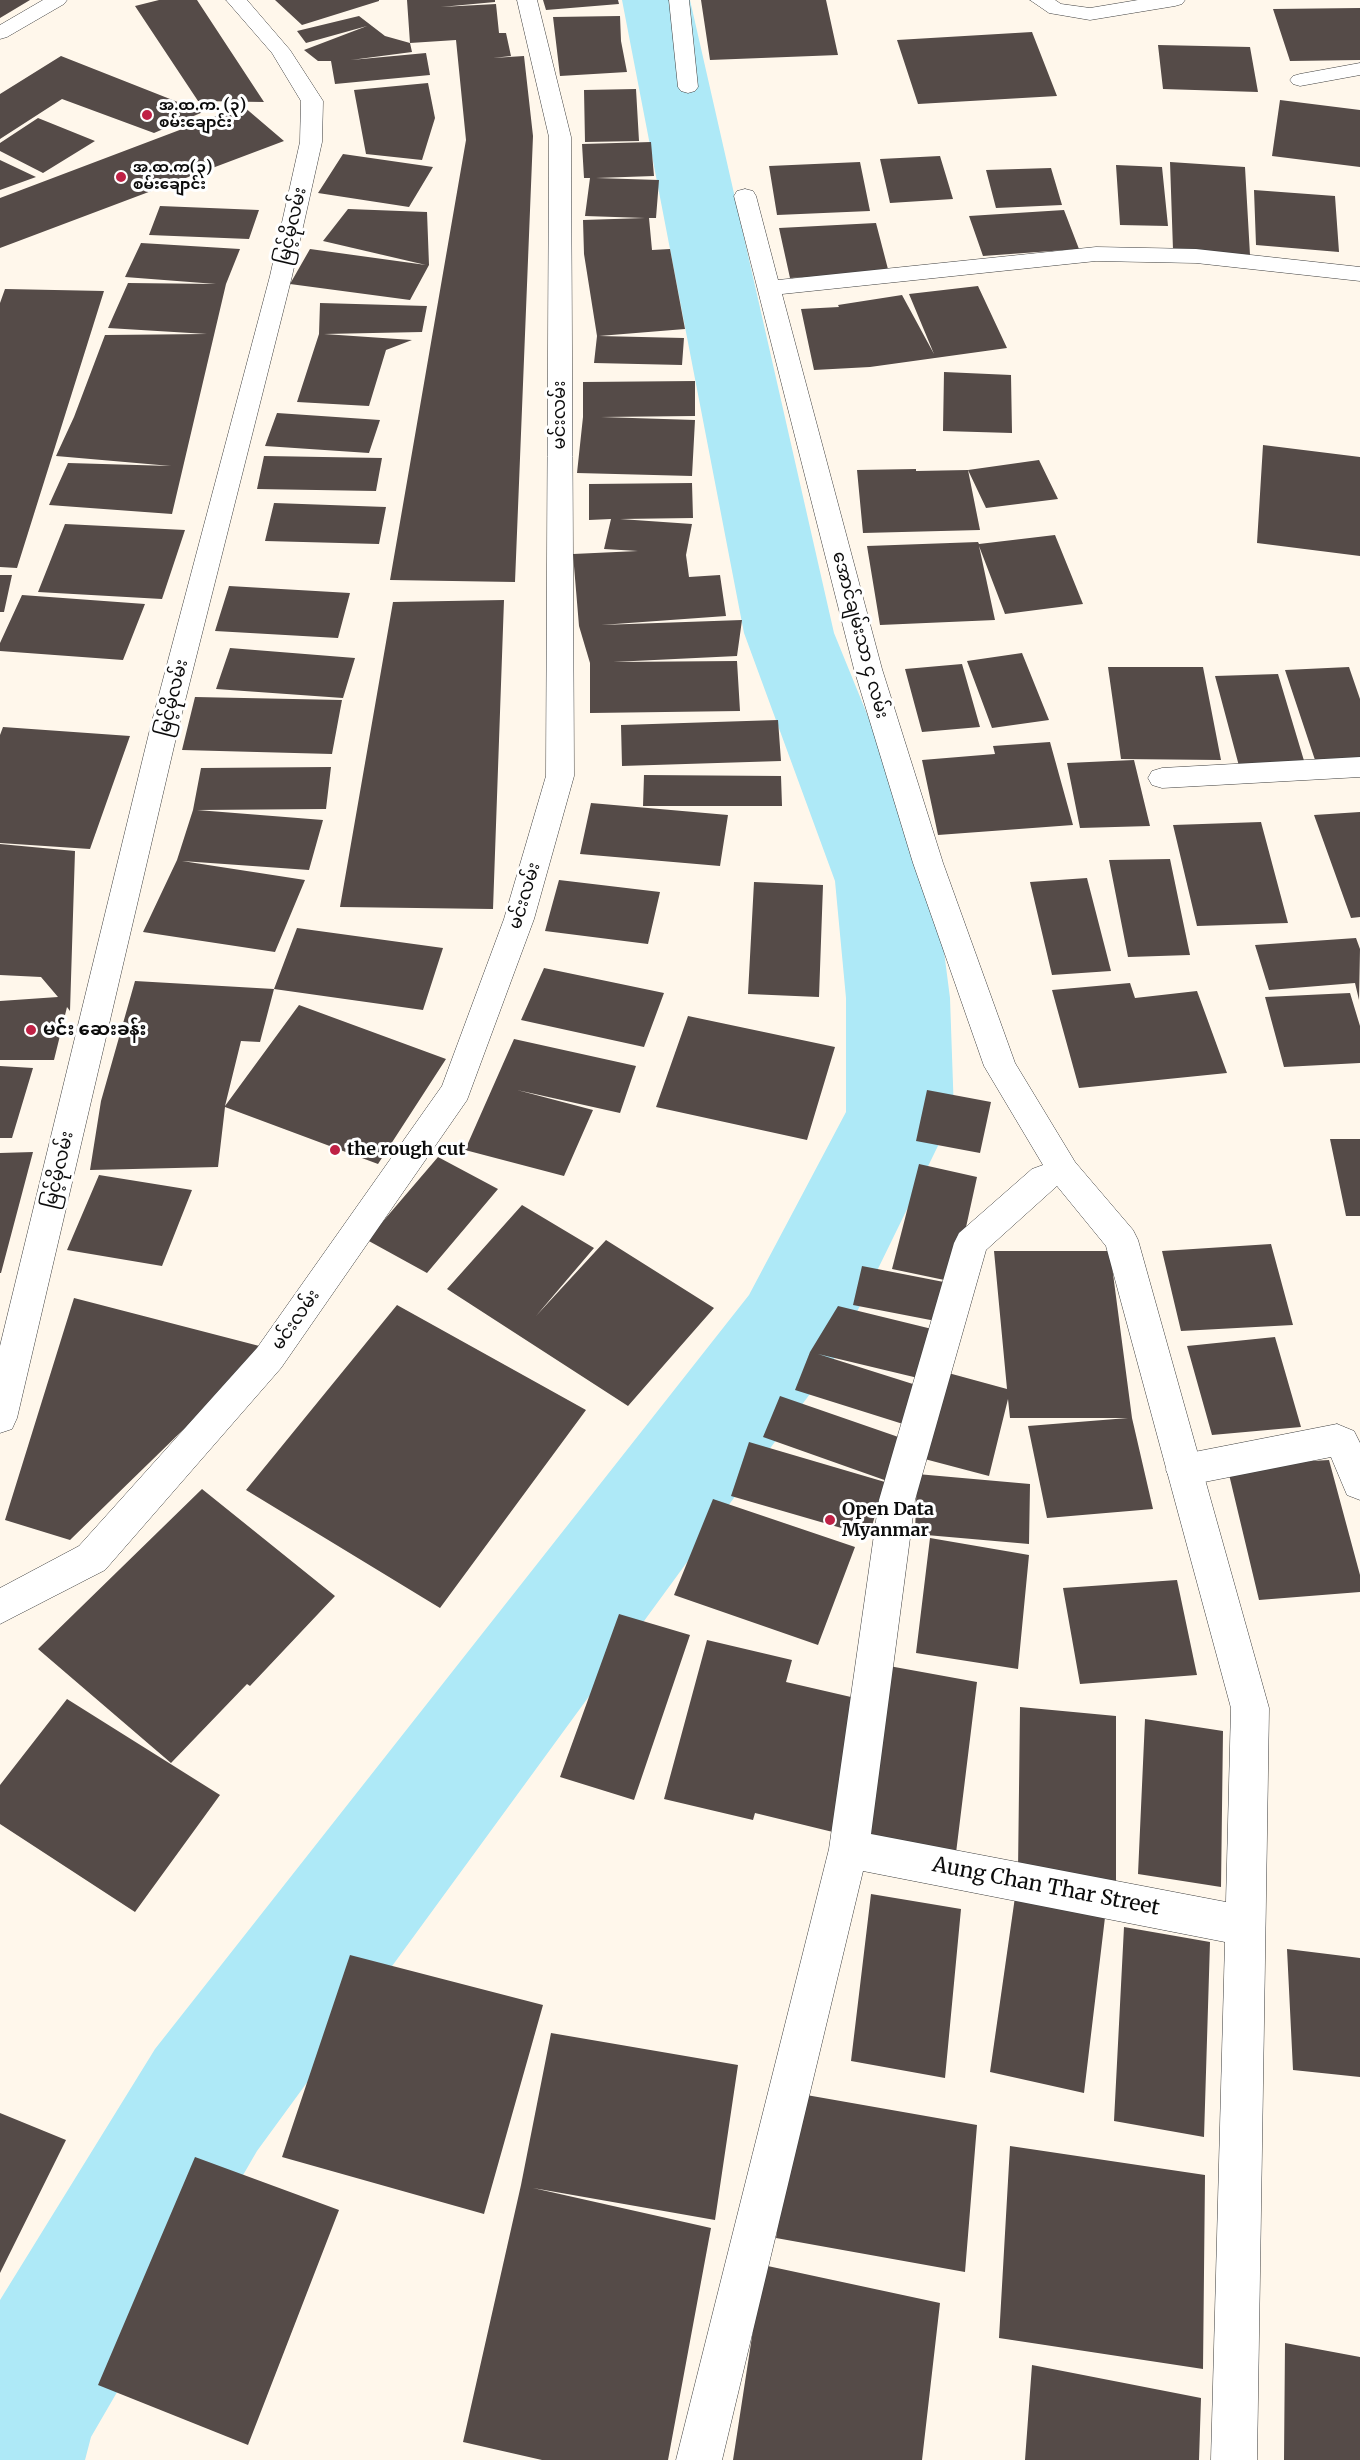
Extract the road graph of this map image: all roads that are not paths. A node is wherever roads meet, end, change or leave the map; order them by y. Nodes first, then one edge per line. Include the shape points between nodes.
1 (57, 0) edge
2 (236, 0) edge
3 (527, 0) edge
4 (679, 0) edge
5 (1040, 0) edge
6 (1175, 0) edge
7 (0, 33) edge
8 (1360, 69) edge
9 (1300, 80) dead end
10 (688, 87) dead end
11 (745, 196) dead end
12 (1360, 274) edge
13 (769, 288) junction
14 (1360, 767) edge
15 (1162, 778) dead end
16 (1064, 1171) junction
17 (0, 1418) edge
18 (1184, 1470) junction
19 (1360, 1484) edge
20 (0, 1607) edge
21 (849, 1849) junction
22 (1244, 1926) junction
23 (699, 2460) edge
24 (1234, 2460) edge

1 - 7 street
2 - 17 street, မြင့်မိုလမ်း via 280,50 312,101 311,142 281,276 165,725
3 - 20 street, မင်းလမ်း via 560,137 560,776 519,919 456,1091 269,1358 92,1558
4 - 10 street
5 - 6 street via 1056,9 1090,14
8 - 9 street
11 - 13 street, အောင်ချမ်းသာ ၄ လမ်း
12 - 13 street via 1196,256 1096,254
13 - 16 street, အောင်ချမ်းသာ ၄ လမ်း via 868,669 928,863 1000,1066
14 - 15 street
16 - 18 street, အောင်ချမ်းသာ ၄ လမ်း via 1121,1240
16 - 21 street via 1043,1178 971,1243 897,1500
18 - 19 street via 1337,1440 1342,1442
18 - 22 street, အောင်ချမ်းသာ ၄ လမ်း via 1250,1708
21 - 22 street, Aung Chan Thar Street
21 - 23 street
22 - 24 street, အောင်ချမ်းသာ ၄ လမ်း

